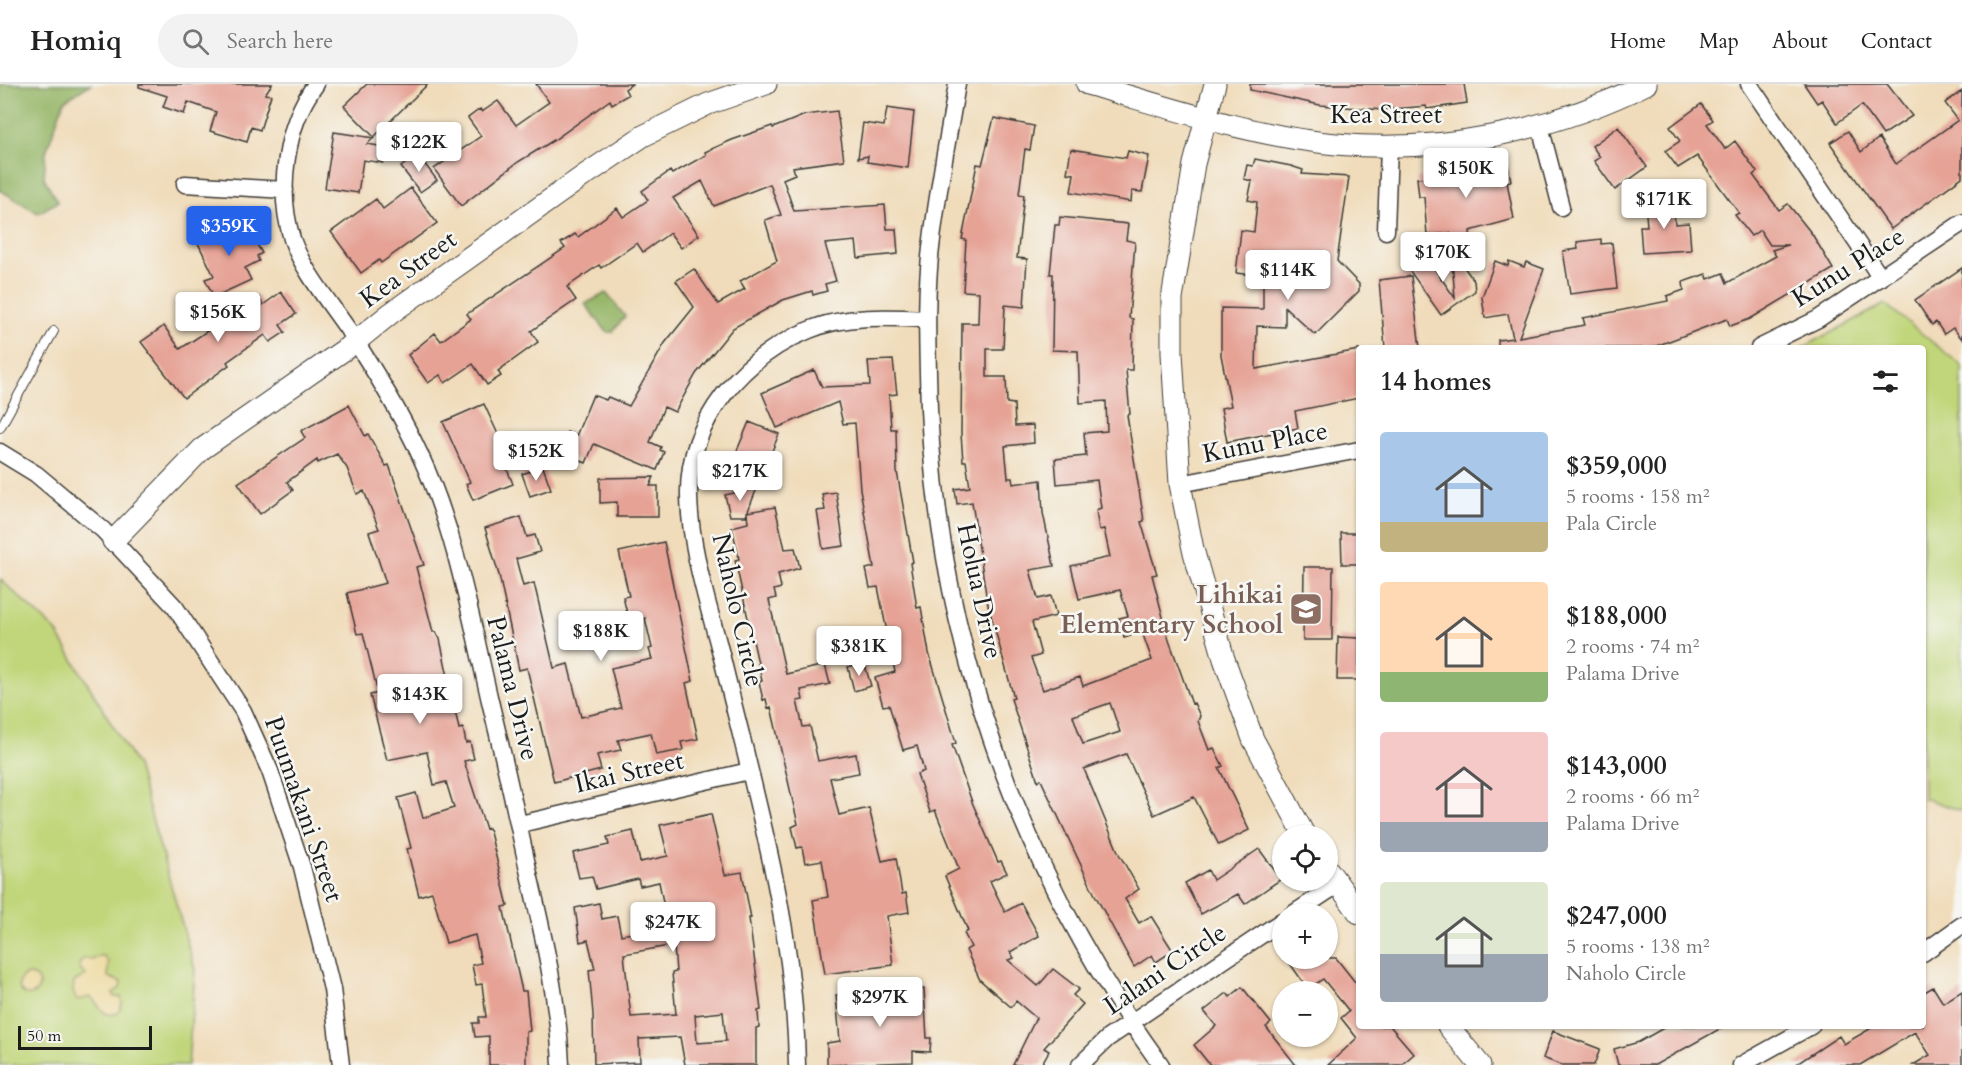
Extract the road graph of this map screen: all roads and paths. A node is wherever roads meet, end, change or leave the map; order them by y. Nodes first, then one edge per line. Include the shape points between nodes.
1 (316, 84) edge
2 (766, 84) edge
3 (957, 84) edge
4 (1087, 84) edge
5 (1215, 84) edge
6 (1646, 84) edge
7 (1749, 84) edge
8 (1206, 118) junction
9 (1540, 126) junction
10 (1389, 146) junction
11 (185, 184) dead end
12 (285, 190) junction
13 (1561, 207) dead end
14 (1962, 223) edge
15 (1386, 231) dead end
16 (1881, 278) junction
17 (927, 319) junction
18 (54, 331) dead end
19 (354, 343) junction
20 (1765, 345) edge
21 (0, 428) edge
22 (1356, 451) edge
23 (0, 452) edge
24 (1180, 484) junction
25 (112, 541) junction
26 (749, 771) junction
27 (520, 824) junction
28 (1299, 825) edge
29 (1338, 886) edge
30 (1318, 891) edge
31 (1305, 903) edge
32 (1356, 909) edge
33 (1962, 925) edge
34 (1272, 928) edge
35 (1926, 951) edge
36 (1130, 1023) junction
37 (1450, 1029) edge
38 (1805, 1029) edge
39 (341, 1065) edge
40 (561, 1065) edge
41 (797, 1065) edge
42 (1080, 1065) edge
43 (1161, 1065) edge
44 (1480, 1065) edge
45 (1741, 1065) edge

1 - 12 street, Palama Drive via 297,117
2 - 19 street, Kea Street via 708,104 643,136
3 - 17 street, Holua Drive via 931,249
4 - 8 street, Kea Street
5 - 8 street
6 - 9 street, Kea Street via 1602,105
7 - 16 street
8 - 10 street, Kea Street via 1292,138
8 - 24 street via 1185,210 1172,299
9 - 10 street, Kea Street via 1459,141
9 - 13 street
10 - 15 street
11 - 12 street
12 - 19 street, Palama Drive via 293,241
14 - 16 street, Kunu Place
16 - 20 street, Kunu Place via 1818,319
17 - 26 street, Naholo Circle via 846,320 810,329 754,362 725,390 702,435 688,495 697,556
17 - 36 street, Holua Drive via 928,428 935,493 950,588 980,711 1043,869 1079,939
18 - 21 lane
19 - 25 street, Kea Street via 202,449
19 - 27 street, Palama Drive via 400,414 439,504
22 - 24 street, Kunu Place
23 - 25 street, Puumakani Street via 36,474
24 - 28 street via 1193,549 1224,659 1253,739
25 - 39 street, Puumakani Street via 175,607 243,711 270,771 302,867 332,989
26 - 27 street, Ikai Street
26 - 41 street, Naholo Circle via 786,937
27 - 40 street, Palama Drive via 551,966
29 - 32 street
30 - 31 street
33 - 35 street
34 - 36 street, Lalani Circle
36 - 42 street, Lalani Circle
36 - 43 street, Holua Drive
37 - 44 street
38 - 45 street

